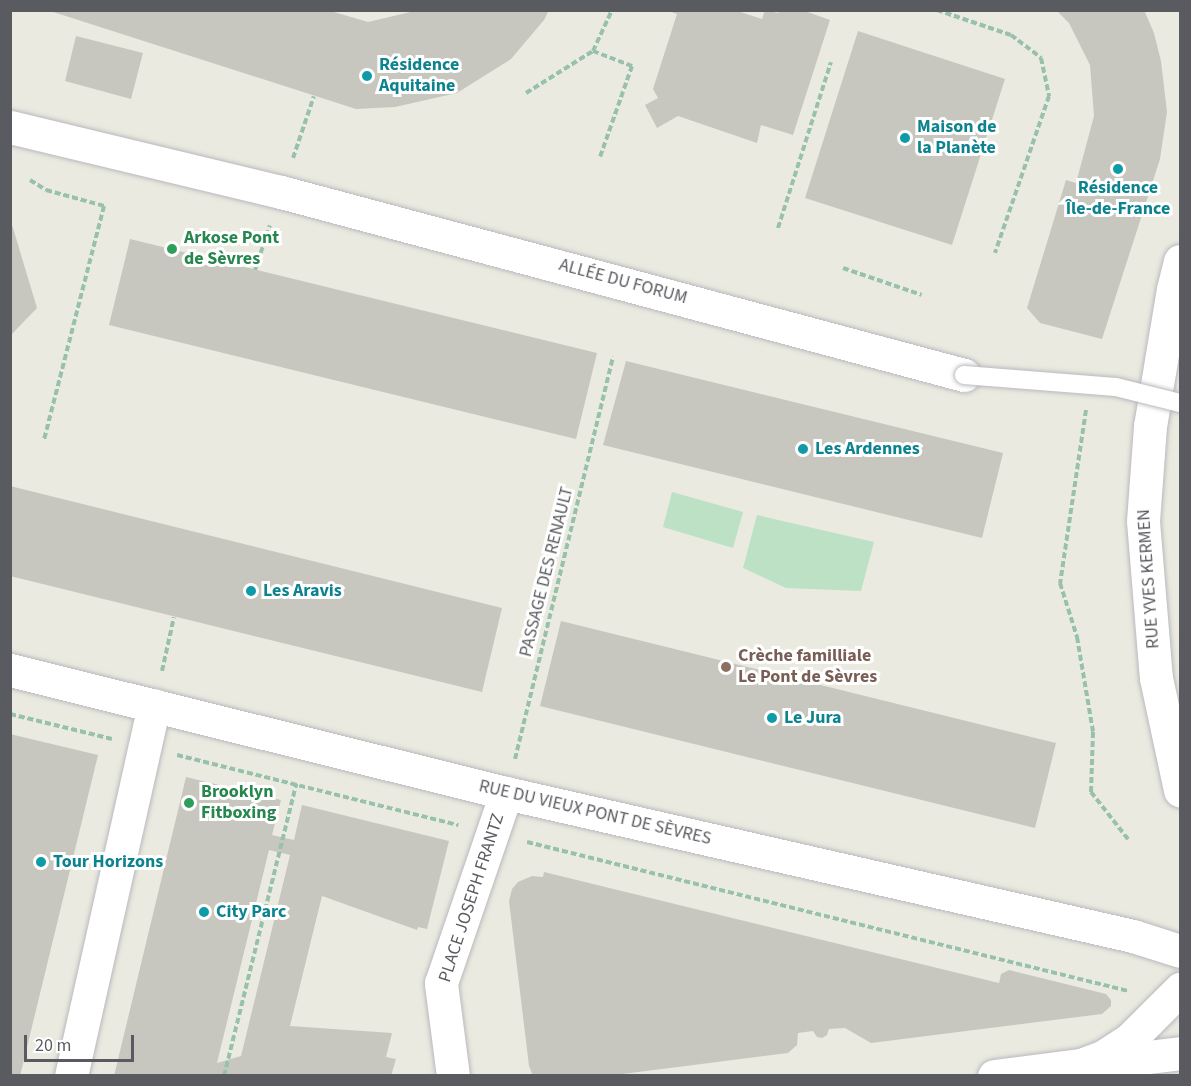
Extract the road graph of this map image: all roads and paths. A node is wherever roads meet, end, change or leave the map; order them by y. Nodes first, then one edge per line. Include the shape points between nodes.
1 (612, 10) edge
2 (937, 10) edge
3 (593, 51) junction
4 (831, 62) dead end
5 (526, 93) dead end
6 (10, 127) edge
7 (600, 157) dead end
8 (30, 180) dead end
9 (778, 228) dead end
10 (995, 253) dead end
11 (1180, 261) edge
12 (843, 268) dead end
13 (922, 295) dead end
14 (613, 357) dead end
15 (964, 375) joint
16 (1089, 386) junction
17 (1180, 403) edge
18 (44, 440) dead end
19 (174, 617) dead end
20 (10, 670) edge
21 (157, 692) junction
22 (10, 714) edge
23 (307, 743) junction
24 (144, 747) junction
25 (296, 785) junction
26 (1180, 790) edge
27 (506, 793) junction
28 (494, 834) junction
29 (1128, 839) dead end
30 (1180, 951) edge
31 (1174, 995) edge
32 (1180, 1053) edge
33 (1082, 1065) junction
34 (71, 1076) edge
35 (225, 1076) edge
36 (453, 1076) edge
37 (994, 1076) edge

1 - 3 path
2 - 10 path via 1011,35 1041,58 1049,96
3 - 5 path
3 - 7 path via 632,66
4 - 9 path
6 - 15 street, ALLÉE DU FORUM via 281,192
8 - 18 path via 46,190 104,206
11 - 26 street, RUE YVES KERMEN via 1150,426 1143,521 1156,678
12 - 13 path
14 - 27 path, PASSAGE DES RENAULT
15 - 16 lane, bridge
16 - 17 lane, bridge via 1116,387
16 - 29 path via 1060,583 1077,637 1093,732 1091,792
19 - 21 path
20 - 21 street, RUE DU VIEUX PONT DE SÈVRES
21 - 23 street, RUE DU VIEUX PONT DE SÈVRES
21 - 24 street
22 - 24 path
23 - 25 path
23 - 27 street, RUE DU VIEUX PONT DE SÈVRES
24 - 25 path
24 - 34 street
25 - 28 path
25 - 35 path
27 - 28 street, PLACE JOSEPH FRANTZ
27 - 30 street, RUE DU VIEUX PONT DE SÈVRES via 1134,936
28 - 31 path
28 - 36 street, PLACE JOSEPH FRANTZ via 441,983
31 - 33 street via 1130,1039
32 - 33 street
33 - 37 street

